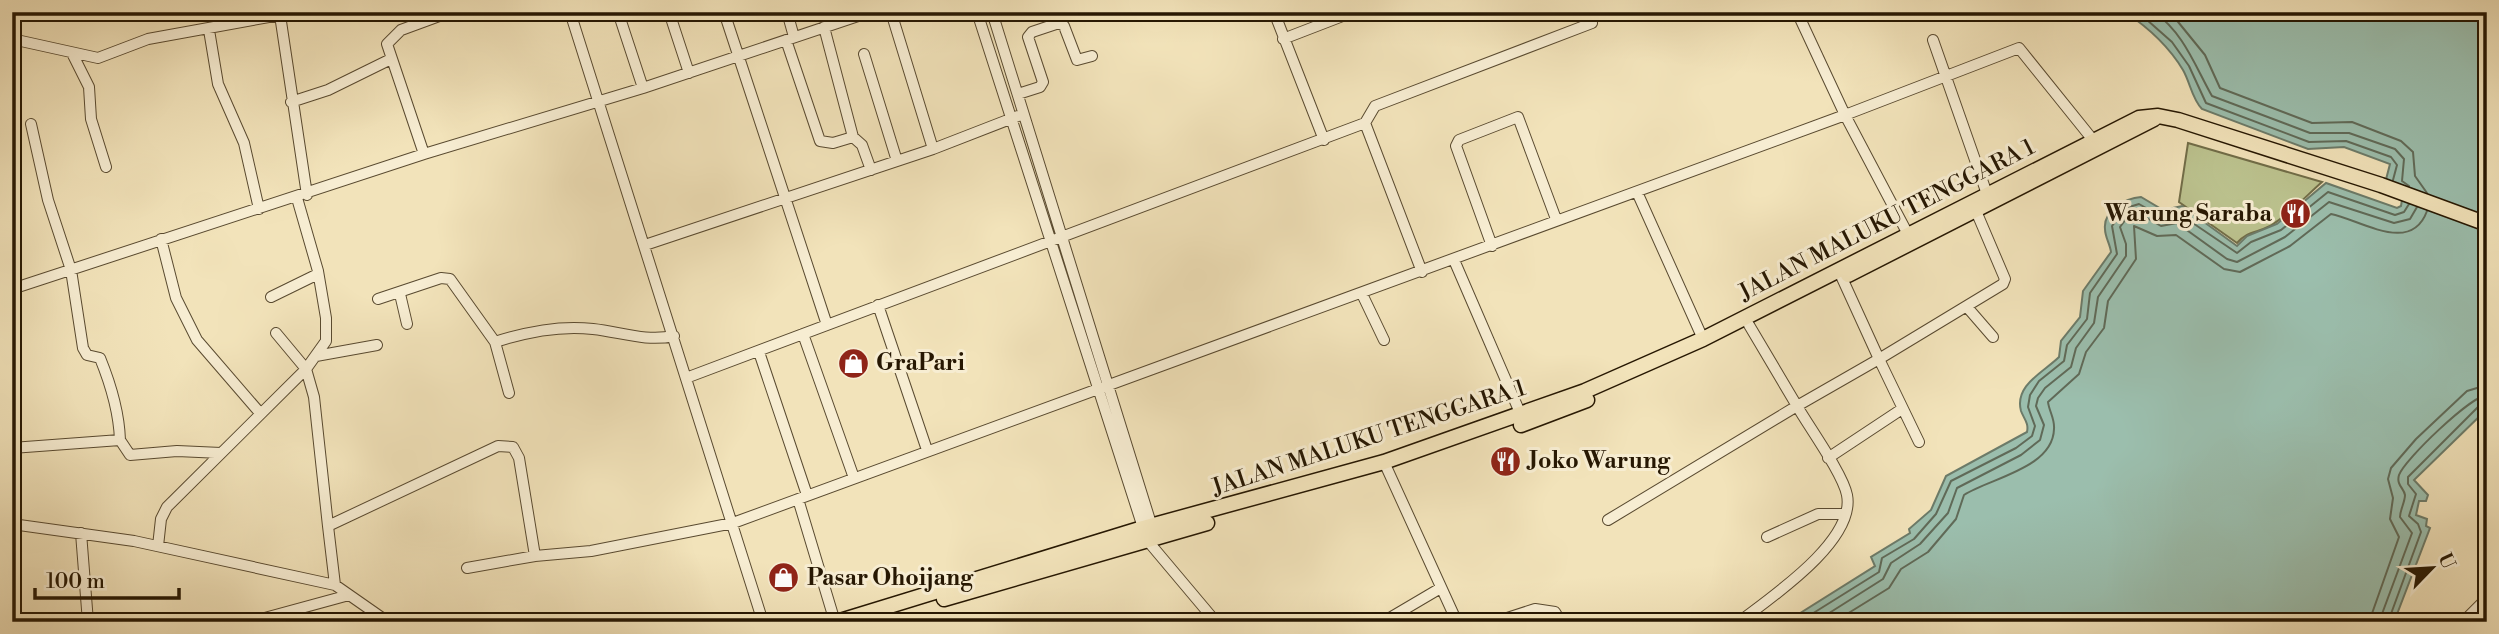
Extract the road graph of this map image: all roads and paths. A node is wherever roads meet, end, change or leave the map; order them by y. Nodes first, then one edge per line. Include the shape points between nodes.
1 (450, 12) edge
2 (570, 12) edge
3 (618, 12) edge
4 (669, 12) edge
5 (724, 12) edge
6 (787, 12) edge
7 (870, 12) edge
8 (891, 12) edge
9 (977, 12) edge
10 (992, 12) edge
11 (1274, 12) edge
12 (1353, 12) edge
13 (1797, 12) edge
14 (280, 14) edge
15 (853, 15) edge
16 (1592, 23) dead end
17 (824, 27) junction
18 (209, 30) junction
19 (790, 38) junction
20 (12, 39) edge
21 (1283, 39) junction
22 (1933, 40) dead end
23 (864, 54) dead end
24 (74, 55) junction
25 (736, 56) junction
26 (1092, 56) dead end
27 (94, 57) junction
28 (391, 59) junction
29 (689, 73) junction
30 (86, 77) junction
31 (1947, 78) junction
32 (643, 88) junction
33 (1018, 94) junction
34 (291, 102) junction
35 (600, 102) junction
36 (1024, 113) junction
37 (1845, 116) junction
38 (2158, 116) junction
39 (1012, 119) junction
40 (1365, 123) junction
41 (31, 124) dead end
42 (853, 137) junction
43 (1324, 140) junction
44 (2093, 140) junction
45 (933, 149) junction
46 (424, 154) junction
47 (897, 161) junction
48 (106, 167) dead end
49 (871, 170) junction
50 (1637, 192) junction
51 (1987, 194) junction
52 (302, 196) junction
53 (783, 200) junction
54 (259, 209) junction
55 (1976, 211) junction
56 (1556, 219) junction
57 (2487, 224) edge
58 (161, 239) junction
59 (1061, 239) junction
60 (1910, 239) junction
61 (1050, 243) junction
62 (645, 245) junction
63 (1492, 246) junction
64 (1454, 260) junction
65 (71, 270) junction
66 (1422, 272) junction
67 (318, 274) junction
68 (1842, 278) junction
69 (12, 289) edge
70 (400, 294) junction
71 (1362, 294) junction
72 (271, 297) dead end
73 (378, 299) dead end
74 (878, 305) junction
75 (1967, 307) junction
76 (407, 324) dead end
77 (827, 325) junction
78 (1749, 325) junction
79 (276, 333) dead end
80 (803, 334) junction
81 (674, 336) junction
82 (1993, 337) dead end
83 (1703, 339) junction
84 (1384, 340) dead end
85 (495, 342) junction
86 (377, 345) dead end
87 (759, 352) junction
88 (316, 356) junction
89 (1879, 359) junction
90 (306, 369) junction
91 (686, 378) junction
92 (1103, 388) junction
93 (509, 393) dead end
94 (1797, 406) junction
95 (1902, 409) junction
96 (260, 413) junction
97 (1521, 415) junction
98 (120, 440) junction
99 (1919, 442) dead end
100 (12, 448) edge
101 (927, 450) junction
102 (221, 453) junction
103 (1828, 458) junction
104 (1386, 466) junction
105 (854, 478) junction
106 (802, 497) junction
107 (1845, 514) junction
108 (1608, 520) dead end
109 (733, 523) junction
110 (12, 524) edge
111 (328, 526) junction
112 (81, 533) junction
113 (1151, 536) junction
114 (1767, 537) dead end
115 (158, 546) junction
116 (535, 556) junction
117 (467, 568) dead end
118 (335, 585) junction
119 (1439, 589) junction
120 (349, 595) junction
121 (2487, 598) edge
122 (88, 622) edge
123 (250, 622) edge
124 (388, 622) edge
125 (764, 622) edge
126 (836, 622) edge
127 (868, 622) edge
128 (1216, 622) edge
129 (1383, 622) edge
130 (1457, 622) edge
131 (1495, 622) edge
132 (1561, 622) edge
133 (1739, 622) edge
134 (2463, 622) edge

1 - 28 street via 397,32 387,44
2 - 35 street
3 - 32 street
4 - 29 street
5 - 25 street
6 - 19 street
7 - 15 street
8 - 45 street
9 - 39 street
10 - 33 street
11 - 21 street
12 - 21 street
13 - 37 street
14 - 18 street
14 - 34 street
15 - 17 street
16 - 40 street via 1375,106
17 - 19 street
17 - 42 street
18 - 27 street via 148,39
18 - 54 street via 218,84 244,143
19 - 25 street
19 - 42 street via 820,141 833,143
20 - 24 street
21 - 43 street
22 - 31 street
23 - 47 street
24 - 27 street
24 - 30 street
25 - 29 street
25 - 53 street
26 - 33 street via 1077,60 1059,23 1032,32 1028,37 1043,82
27 - 30 street
28 - 34 street via 328,90
28 - 46 street
29 - 32 street
30 - 48 street
31 - 37 street
31 - 44 street via 2021,48
31 - 51 street
32 - 35 street
33 - 36 street
34 - 52 street
35 - 46 street
35 - 62 street
36 - 39 street
36 - 59 street
37 - 50 street
37 - 60 street
38 - 44 highway, JALAN MALUKU TENGGARA 1 via 2132,121
38 - 55 highway, JALAN MALUKU TENGGARA 1
38 - 57 highway via 2381,185
39 - 45 street
39 - 61 street
40 - 43 street
40 - 66 street
41 - 65 street via 48,200
42 - 49 street via 862,145
43 - 59 street
44 - 51 highway, JALAN MALUKU TENGGARA 1
45 - 47 street
46 - 52 street
47 - 49 street
49 - 53 street
50 - 56 street
50 - 83 street
51 - 60 highway, JALAN MALUKU TENGGARA 1
52 - 54 street
52 - 67 street
53 - 62 street
53 - 77 street
54 - 58 street
55 - 60 highway, JALAN MALUKU TENGGARA 1
55 - 75 street via 2005,281
56 - 63 street
56 - 63 street via 1518,117 1459,140 1455,146
58 - 65 street
58 - 96 street via 176,298 197,340
59 - 61 street
59 - 92 street
60 - 68 highway, JALAN MALUKU TENGGARA 1
60 - 83 highway, JALAN MALUKU TENGGARA 1
61 - 74 street
61 - 92 street
62 - 81 street
63 - 64 street
64 - 66 street
64 - 97 street
65 - 69 street
65 - 98 street via 83,348 87,355 100,358 118,412
66 - 71 street
67 - 72 street
67 - 88 street via 327,333
68 - 78 highway, JALAN MALUKU TENGGARA 1
68 - 89 street
70 - 73 street
70 - 76 street
70 - 85 street via 449,278
71 - 84 street
71 - 92 street
74 - 77 street
74 - 101 street
75 - 82 street
75 - 89 street
77 - 80 street
78 - 94 street
78 - 104 highway, JALAN MALUKU TENGGARA 1 via 1558,412
79 - 90 street
80 - 87 street
80 - 105 street
81 - 85 street via 655,340 580,328 532,332
81 - 91 street
83 - 97 highway, JALAN MALUKU TENGGARA 1
85 - 93 street
86 - 88 street
87 - 91 street
87 - 106 street
88 - 90 street
89 - 94 street
89 - 95 street
90 - 96 street
90 - 111 street via 319,425
91 - 109 street
92 - 101 street
92 - 113 street
94 - 103 street
94 - 108 street
95 - 99 street
95 - 103 street
96 - 102 street
97 - 104 highway, JALAN MALUKU TENGGARA 1
98 - 100 street
98 - 102 street via 130,455 177,450
101 - 105 street
102 - 115 street via 164,510
103 - 107 street via 1846,491
104 - 113 highway, JALAN MALUKU TENGGARA 1
104 - 119 street
105 - 106 street
106 - 109 street
106 - 126 street
107 - 114 street via 1818,513
107 - 133 street via 1816,559
109 - 116 street via 591,551
109 - 125 street
110 - 112 street
111 - 116 street via 506,445 513,447 519,458
111 - 118 street
112 - 115 street
112 - 122 street
113 - 126 highway, JALAN MALUKU TENGGARA 1
113 - 127 highway, JALAN MALUKU TENGGARA 1
113 - 128 street
115 - 118 street
116 - 117 street
118 - 120 street
119 - 129 street
119 - 130 street
120 - 123 street
120 - 124 street
121 - 134 street
131 - 132 street via 1545,609 1555,612

